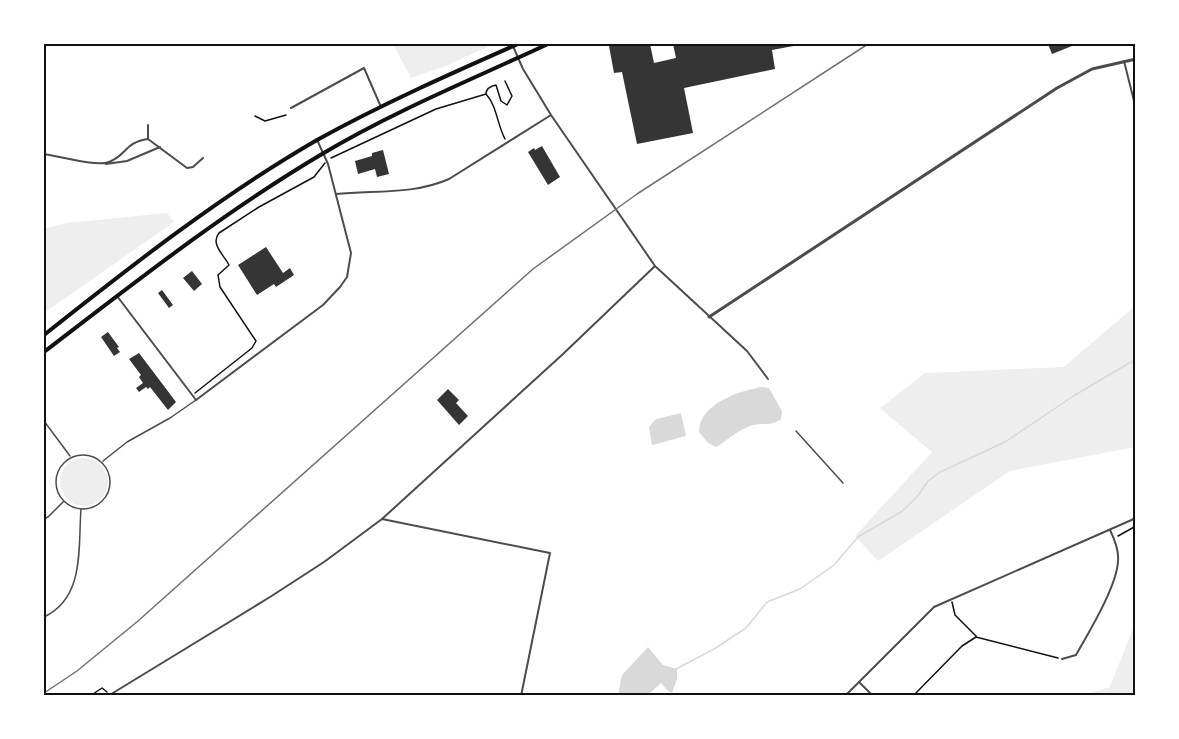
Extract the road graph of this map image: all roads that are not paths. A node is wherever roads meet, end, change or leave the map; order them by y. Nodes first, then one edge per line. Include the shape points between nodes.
1 (514, 44) edge
2 (548, 44) edge
3 (518, 58) junction
4 (1136, 59) edge
5 (1124, 61) junction
6 (381, 107) junction
7 (291, 108) dead end
8 (1136, 110) edge
9 (551, 115) junction
10 (148, 125) dead end
11 (148, 139) junction
12 (317, 141) junction
13 (161, 146) junction
14 (324, 153) junction
15 (44, 154) edge
16 (203, 158) dead end
17 (103, 164) junction
18 (336, 194) junction
19 (655, 266) junction
20 (117, 296) junction
21 (709, 317) junction
22 (44, 335) edge
23 (44, 352) edge
24 (768, 379) dead end
25 (196, 400) junction
26 (44, 421) edge
27 (796, 431) dead end
28 (70, 456) junction
29 (102, 462) junction
30 (843, 483) dead end
31 (63, 502) junction
32 (81, 509) junction
33 (1136, 518) edge
34 (44, 519) edge
35 (382, 519) junction
36 (1110, 530) junction
37 (44, 617) edge
38 (1062, 659) road end
39 (859, 681) junction
40 (437, 694) dead end
41 (109, 695) edge
42 (445, 696) edge
43 (521, 696) edge
44 (845, 696) edge
45 (873, 696) edge

1 - 3 street
1 - 6 main road
2 - 3 main road
3 - 9 street
3 - 14 main road
4 - 5 street
5 - 8 street
5 - 21 street via 1092,69 1051,92
6 - 7 street via 364,68
6 - 12 main road
9 - 18 street via 438,184
9 - 19 street
10 - 11 street
11 - 13 street
11 - 17 street via 137,140 116,159
12 - 14 street
12 - 22 main road via 183,228
13 - 16 street via 188,168
13 - 17 street via 127,162
14 - 18 street
14 - 20 main road via 192,240
15 - 17 street
18 - 25 street via 351,253 349,270 340,287 302,321
19 - 21 street
19 - 35 street
20 - 23 main road
20 - 25 street
21 - 24 street via 747,351
25 - 29 lane via 126,442
26 - 28 lane
27 - 30 lane
28 - 29 lane via 88,455
28 - 31 lane via 56,479
29 - 32 lane via 110,481 106,497
31 - 32 lane
31 - 34 lane
32 - 37 lane via 76,579 71,594 63,605
33 - 36 street
35 - 41 street via 270,597
35 - 43 street via 550,553
36 - 38 street via 1118,560 1115,578 1076,655
36 - 39 street via 928,612
39 - 44 street
39 - 45 street
40 - 42 street

